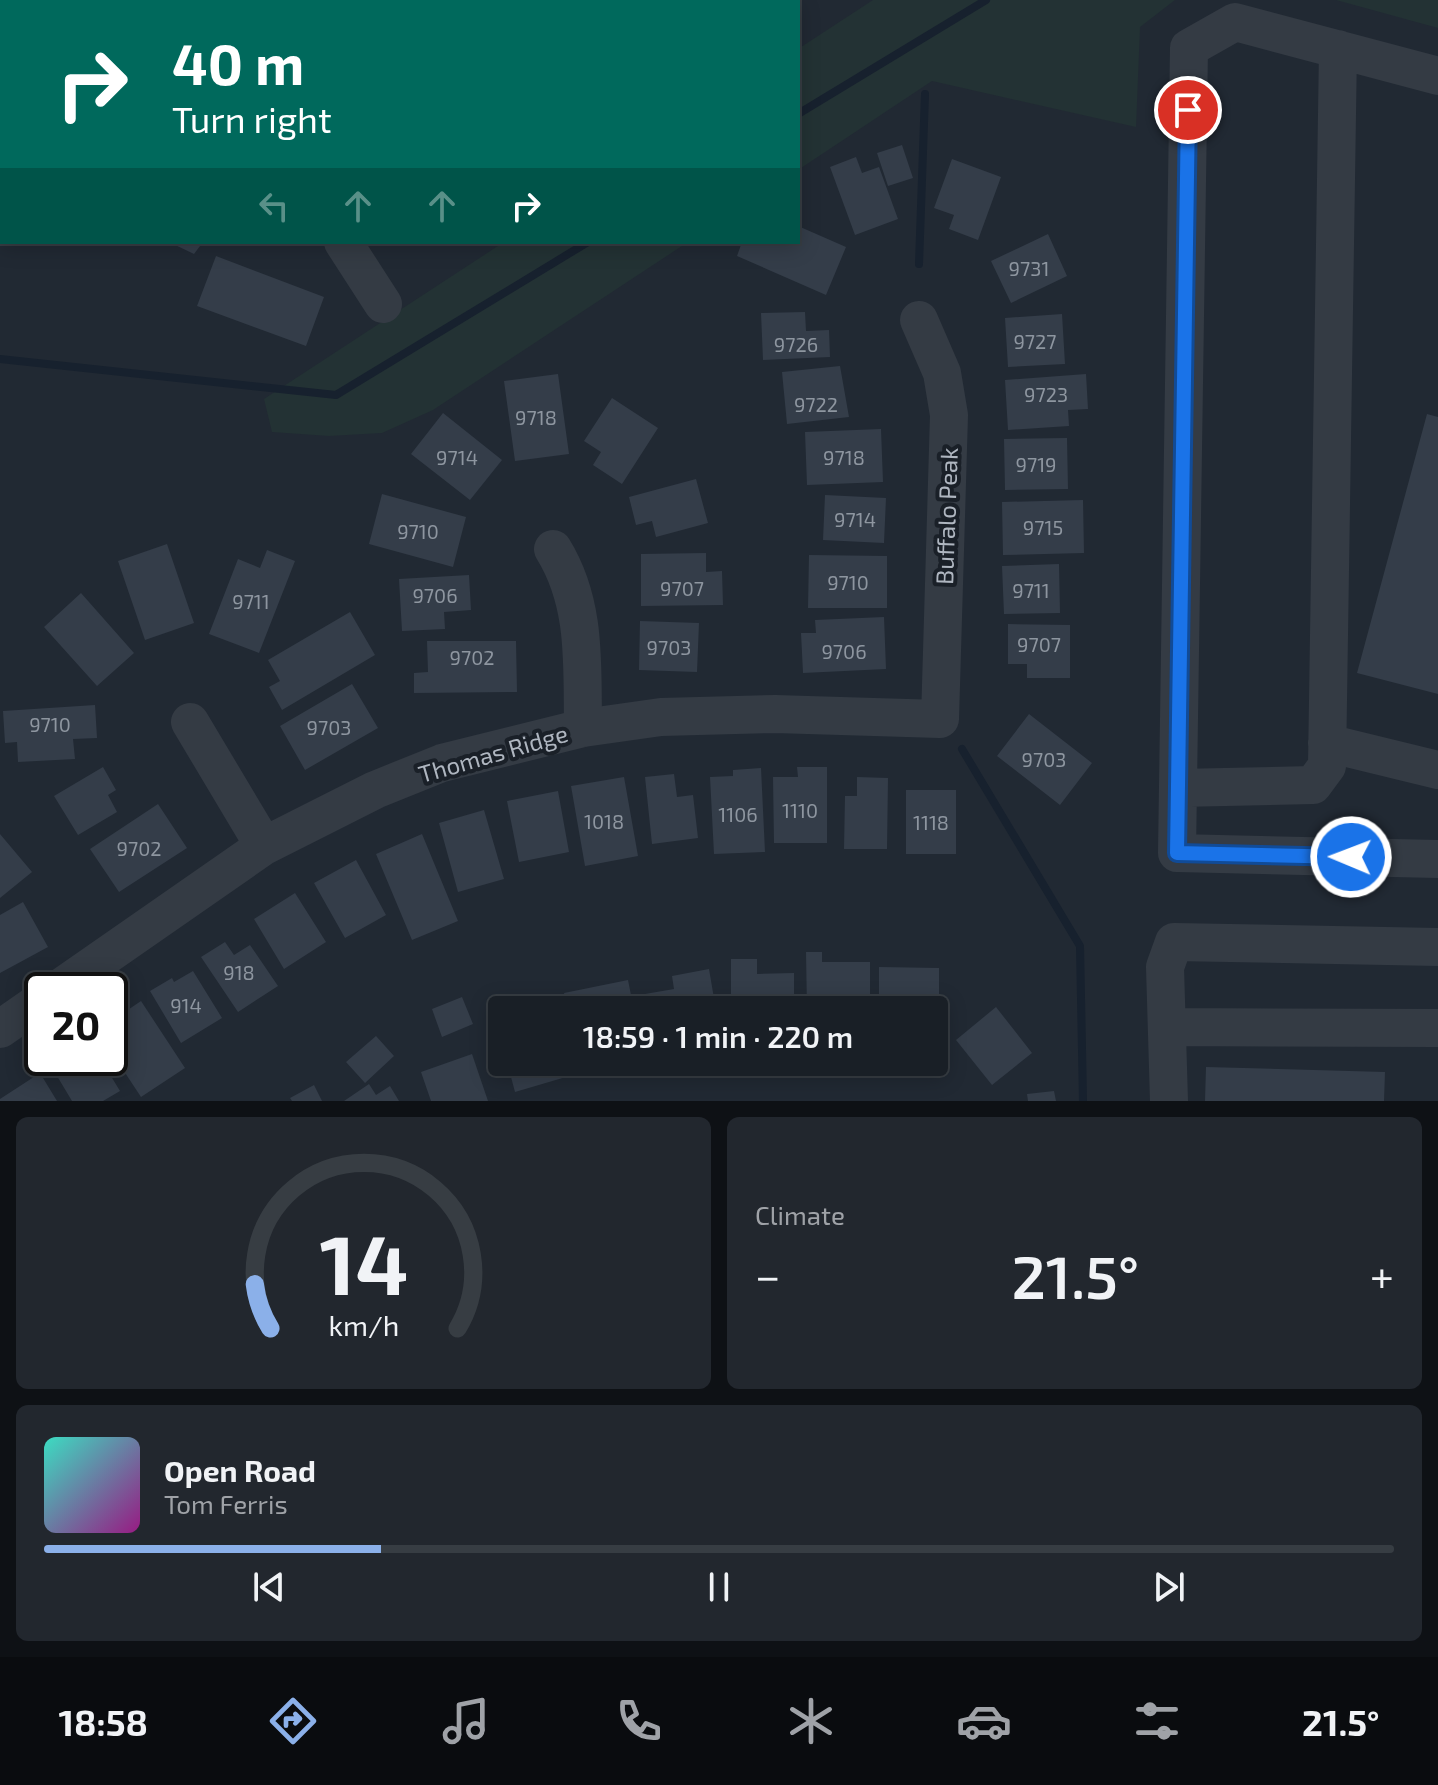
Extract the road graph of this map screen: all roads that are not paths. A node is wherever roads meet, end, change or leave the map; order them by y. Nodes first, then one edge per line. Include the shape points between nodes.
1 (1338, 49) junction
2 (1438, 76) edge
3 (344, 244) edge
4 (383, 304) dead end
5 (919, 320) dead end
6 (553, 549) dead end
7 (940, 719) joint
8 (190, 722) dead end
9 (583, 728) junction
10 (1327, 743) junction
11 (1438, 770) edge
12 (1178, 788) junction
13 (264, 846) junction
14 (1438, 859) edge
15 (1438, 947) edge
16 (83, 972) edge
17 (24, 1012) edge
18 (1167, 1027) junction
19 (1438, 1028) edge
20 (0, 1029) edge
21 (1169, 1101) edge

1 - 2 street
1 - 10 street
1 - 12 street via 1235,22 1189,48
3 - 4 street
5 - 7 street, Buffalo Peak via 942,373 949,415
6 - 9 street via 574,594 582,628
7 - 9 street, Thomas Ridge via 775,714 661,717
8 - 13 street
9 - 13 street, Thomas Ridge via 442,763
10 - 11 street
10 - 12 street via 1327,766 1313,785
12 - 14 street via 1177,853
13 - 16 street, Thomas Ridge
15 - 18 street via 1174,942 1165,967
17 - 20 street
18 - 19 street
18 - 21 street

